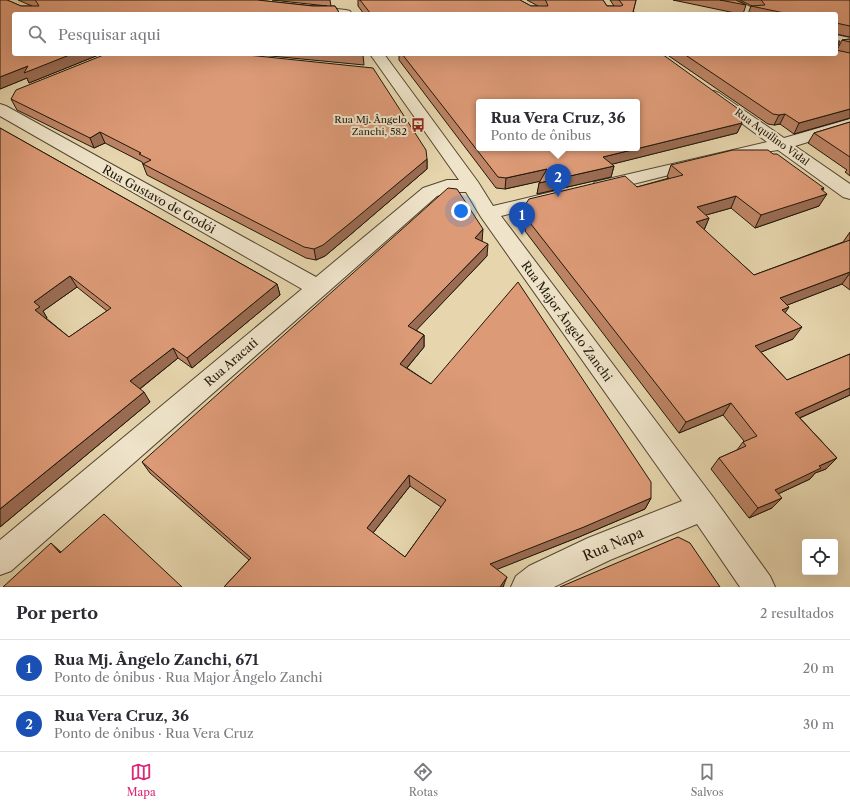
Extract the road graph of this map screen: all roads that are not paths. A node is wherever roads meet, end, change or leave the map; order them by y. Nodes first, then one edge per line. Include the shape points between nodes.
1 (728, 0) edge
2 (345, 7) edge
3 (294, 8) edge
4 (750, 12) edge
5 (838, 39) edge
6 (850, 42) edge
7 (378, 56) edge
8 (700, 86) edge
9 (2, 103) edge
10 (850, 124) edge
11 (783, 144) junction
12 (472, 186) junction
13 (850, 193) edge
14 (488, 213) junction
15 (317, 288) junction
16 (703, 507) junction
17 (0, 560) edge
18 (527, 587) edge
19 (759, 587) edge

1 - 4 street
2 - 3 street
5 - 6 street
7 - 12 street, Rua Major Ângelo Zanchi via 382,72
8 - 11 street, Rua Aquilino Vidal
9 - 15 street, Rua Gustavo de Godói
10 - 11 street
11 - 13 street, Rua Aquilino Vidal
11 - 14 street
12 - 14 street, Rua Major Ângelo Zanchi
12 - 15 street, Rua Aracati via 447,186 430,192
14 - 16 street, Rua Major Ângelo Zanchi
15 - 17 street, Rua Aracati
16 - 18 street, Rua Napa via 592,552 540,577
16 - 19 street, Rua Major Ângelo Zanchi

